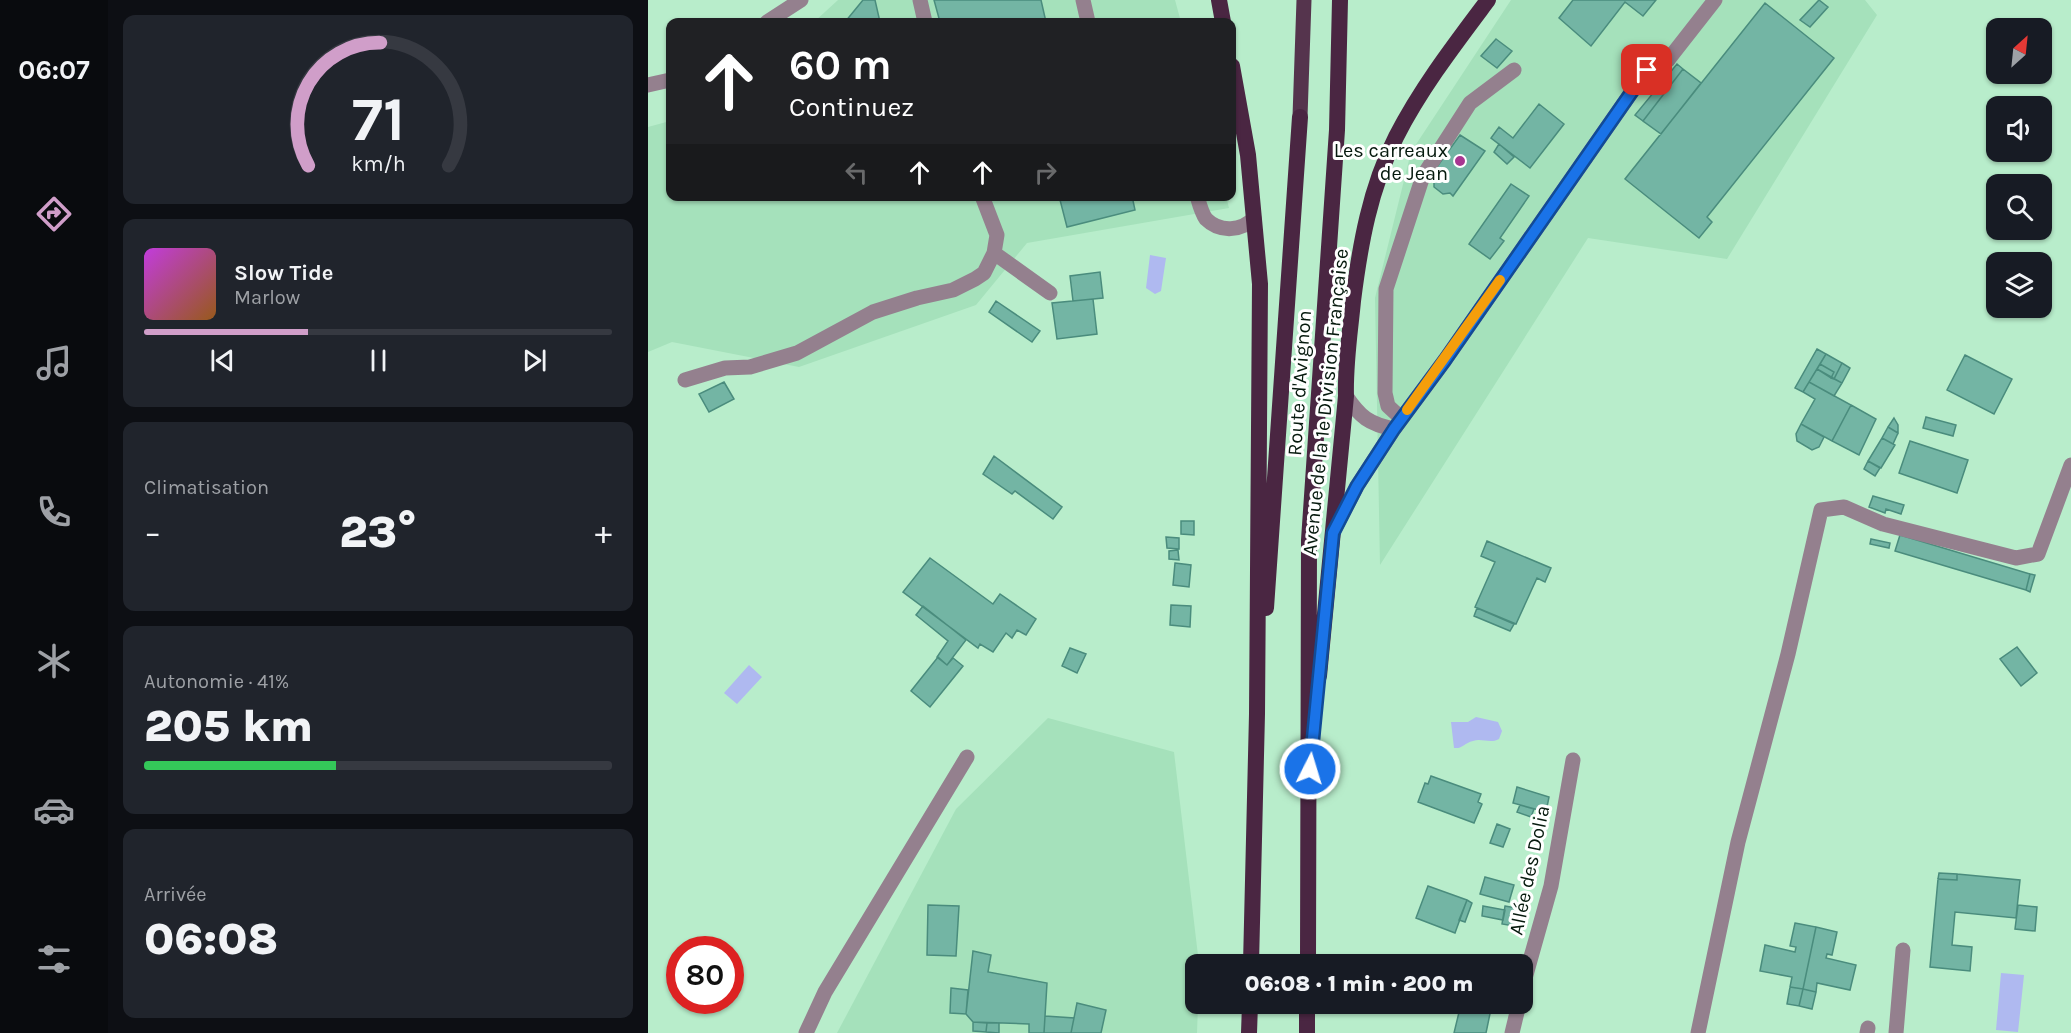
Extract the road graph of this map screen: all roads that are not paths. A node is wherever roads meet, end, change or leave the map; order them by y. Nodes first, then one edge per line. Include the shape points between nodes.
1 (801, 0) edge
2 (920, 0) edge
3 (1083, 0) edge
4 (1219, 0) edge
5 (1304, 0) edge
6 (1340, 0) edge
7 (1488, 0) edge
8 (1715, 0) edge
9 (773, 18) edge
10 (924, 18) edge
11 (1087, 18) edge
12 (1222, 18) edge
13 (1514, 70) dead end
14 (666, 81) edge
15 (648, 85) edge
16 (1236, 88) edge
17 (1300, 117) joint
18 (984, 201) edge
19 (1199, 201) edge
20 (1254, 218) junction
21 (994, 253) junction
22 (1050, 293) dead end
23 (685, 380) dead end
24 (1346, 396) junction
25 (1397, 423) junction
26 (2071, 465) edge
27 (1333, 533) junction
28 (1257, 714) junction
29 (967, 757) dead end
30 (1573, 760) dead end
31 (1310, 769) junction
32 (1903, 950) dead end
33 (1251, 954) edge
34 (1308, 954) edge
35 (1532, 954) edge
36 (1250, 1014) edge
37 (1307, 1014) edge
38 (1517, 1014) edge
39 (806, 1033) edge
40 (1249, 1033) edge
41 (1307, 1033) edge
42 (1512, 1033) edge
43 (1698, 1033) edge
44 (1896, 1033) edge

1 - 9 street
2 - 10 street
3 - 11 street
4 - 12 highway
5 - 17 main road
6 - 31 highway, Route d'Avignon via 1337,130 1309,540
7 - 24 highway, Avenue de la 1e Division Française via 1418,99 1395,139 1377,184 1358,264 1345,369
8 - 25 street via 1668,60 1647,70
13 - 25 street via 1470,104 1423,176 1386,289 1385,393
14 - 15 street
16 - 20 highway
17 - 28 highway
18 - 21 street via 997,235
19 - 20 street via 1206,218 1222,228 1237,229
20 - 28 highway via 1260,284
21 - 22 street
21 - 23 street via 984,273 953,290 873,312 797,353
24 - 25 street via 1364,420 1375,425
24 - 27 highway, Avenue de la 1e Division Française
25 - 27 street
26 - 43 street via 2038,554 2016,558 1883,524 1844,507 1821,510 1738,842
27 - 31 highway, Avenue de la 1e Division Française
28 - 33 highway
29 - 39 street via 825,992
30 - 35 street, Allée des Dolia via 1551,886
31 - 34 highway
32 - 44 street
36 - 40 highway
37 - 41 highway
38 - 42 street

